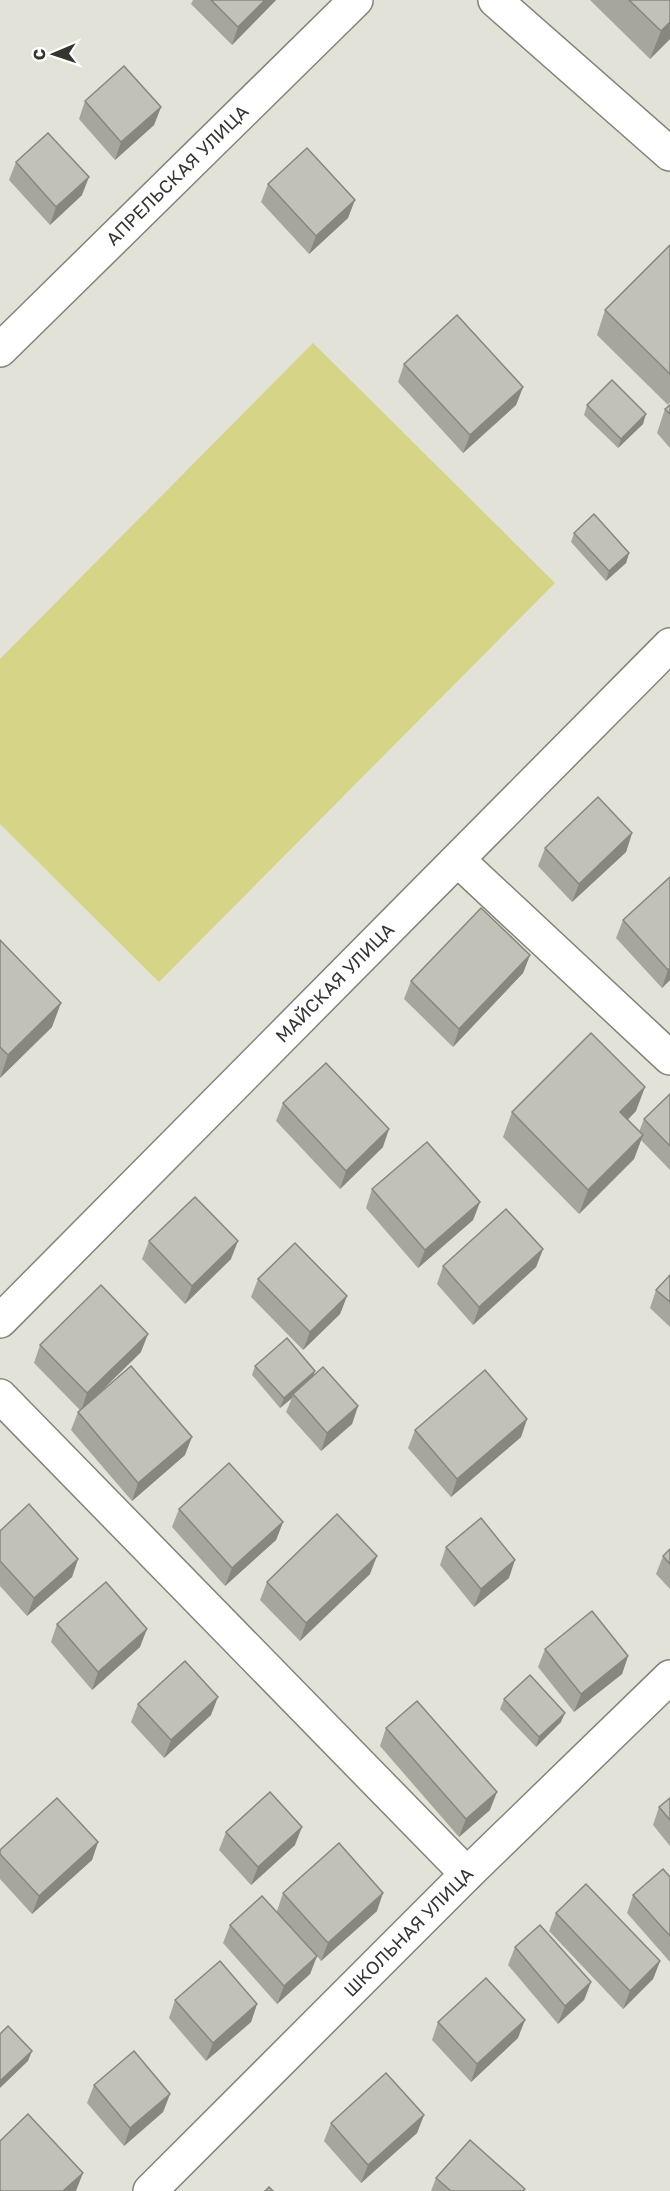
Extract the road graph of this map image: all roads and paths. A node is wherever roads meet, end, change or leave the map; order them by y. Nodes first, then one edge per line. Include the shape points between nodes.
1 (356, 0) edge
2 (495, 0) edge
3 (670, 154) edge
4 (0, 351) edge
5 (670, 645) edge
6 (458, 860) junction
7 (670, 1058) edge
8 (0, 1321) edge
9 (0, 1396) edge
10 (670, 1677) edge
11 (467, 1874) junction
12 (150, 2191) edge

1 - 4 street, АПРЕЛЬСКАЯ УЛИЦА
2 - 3 street
5 - 6 street, МАЙСКАЯ УЛИЦА
6 - 7 street
6 - 8 street, МАЙСКАЯ УЛИЦА
9 - 11 street
10 - 11 street, ШКОЛЬНАЯ УЛИЦА
11 - 12 street, ШКОЛЬНАЯ УЛИЦА

